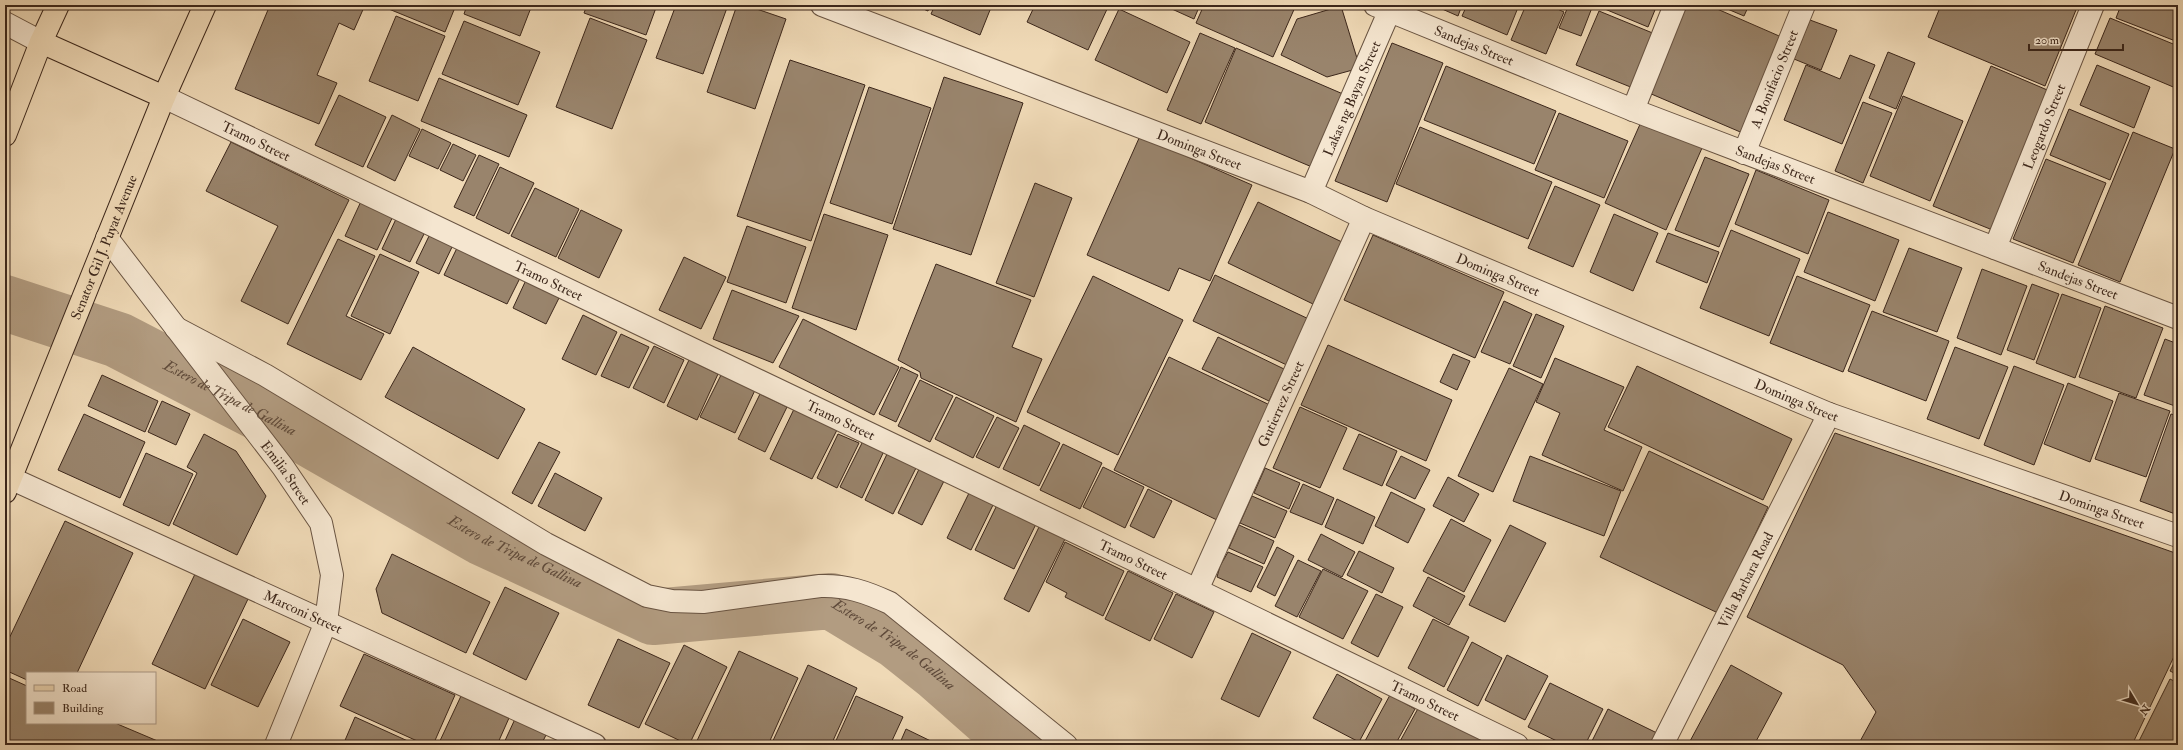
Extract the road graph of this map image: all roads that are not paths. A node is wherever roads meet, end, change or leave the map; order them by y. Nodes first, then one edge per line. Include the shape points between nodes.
1 (58, 5) edge
2 (205, 5) edge
3 (822, 5) edge
4 (1675, 5) edge
5 (1804, 5) edge
6 (2093, 5) edge
7 (1386, 7) edge
8 (5, 23) edge
9 (41, 42) junction
10 (164, 97) junction
11 (1633, 110) junction
12 (5, 135) edge
13 (1744, 153) junction
14 (1311, 192) junction
15 (1364, 218) junction
16 (107, 238) junction
17 (1995, 248) junction
18 (2178, 318) edge
19 (176, 328) junction
20 (1829, 414) junction
21 (8, 485) edge
22 (2178, 536) edge
23 (1197, 590) junction
24 (326, 622) junction
25 (276, 745) edge
26 (594, 745) edge
27 (1066, 745) edge
28 (1517, 745) edge
29 (1662, 745) edge

1 - 9 main road
2 - 10 main road, Senator Gil J. Puyat Avenue
3 - 14 street, Dominga Street
4 - 11 street
5 - 13 street, A. Bonifacio Street
6 - 17 street, Leogardo Street
7 - 11 street, Sandejas Street
7 - 14 street, Lakas ng Bayan Street
8 - 9 street
9 - 10 main road
9 - 12 main road
10 - 16 main road, Senator Gil J. Puyat Avenue
10 - 23 street, Tramo Street
11 - 13 street, Sandejas Street
13 - 17 street, Sandejas Street
14 - 15 street, Dominga Street
15 - 20 street, Dominga Street
15 - 23 street, Gutierrez Street
16 - 19 street, Emilia Street
16 - 21 main road, Senator Gil J. Puyat Avenue
17 - 18 street, Sandejas Street
19 - 24 street, Emilia Street via 283,467 321,523 332,575
19 - 27 street via 265,375 546,544 648,596 672,601 703,602 820,586 839,586 862,591 890,603
20 - 22 street, Dominga Street
20 - 29 street, Villa Barbara Road
21 - 24 street, Marconi Street
23 - 28 street, Tramo Street
24 - 25 street, Emilia Street
24 - 26 street, Marconi Street

